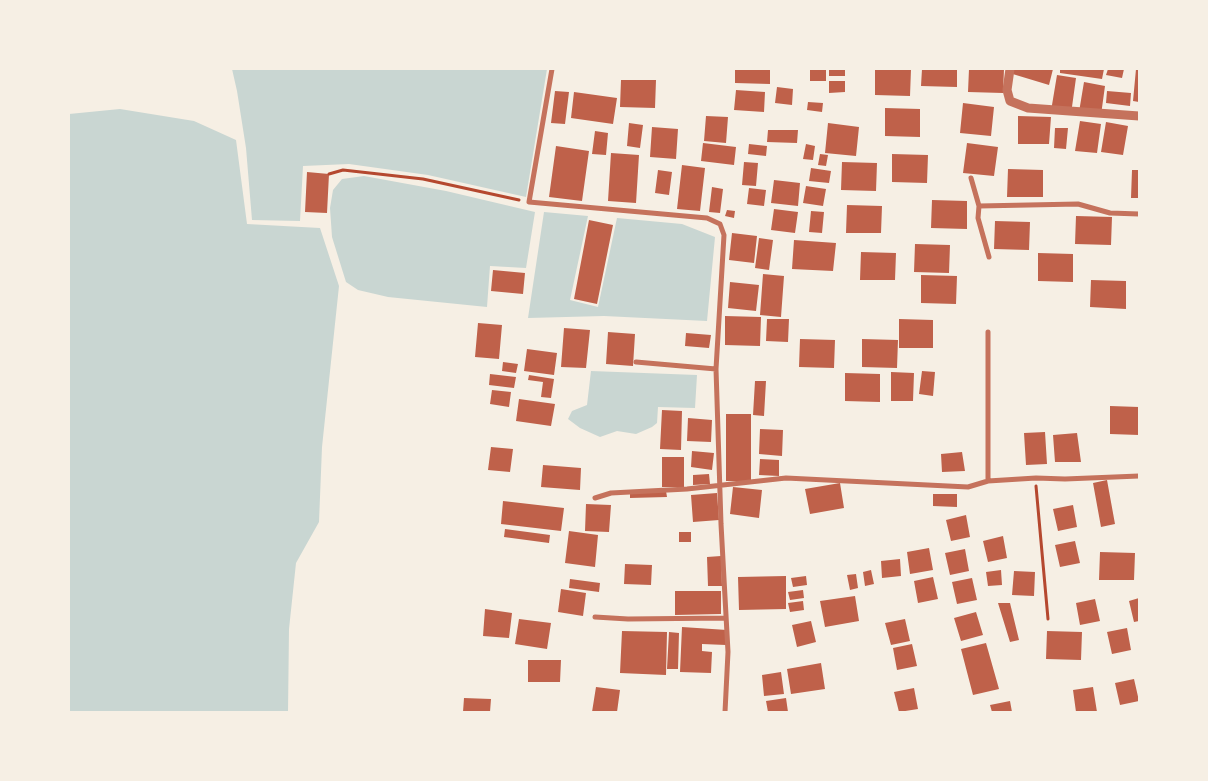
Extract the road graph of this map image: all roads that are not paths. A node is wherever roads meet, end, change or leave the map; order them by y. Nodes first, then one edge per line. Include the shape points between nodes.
1 (552, 69) edge
2 (1010, 69) edge
3 (1139, 116) edge
4 (971, 178) dead end
5 (978, 206) junction
6 (1139, 214) edge
7 (989, 257) dead end
8 (988, 332) dead end
9 (636, 362) dead end
10 (716, 369) junction
11 (1139, 476) edge
12 (988, 481) junction
13 (720, 486) junction
14 (595, 498) dead end
15 (595, 617) dead end
16 (726, 618) junction
17 (725, 712) edge

1 - 10 street via 529,202 707,218 720,224 724,235
2 - 3 street via 1007,90 1010,101 1028,108
4 - 5 street
5 - 6 street via 1078,204 1110,213
5 - 7 street via 978,218
8 - 12 street
9 - 10 street
10 - 13 street
11 - 12 street
12 - 13 street via 968,487 786,478
13 - 14 street via 611,493
13 - 16 street
15 - 16 street
16 - 17 street

